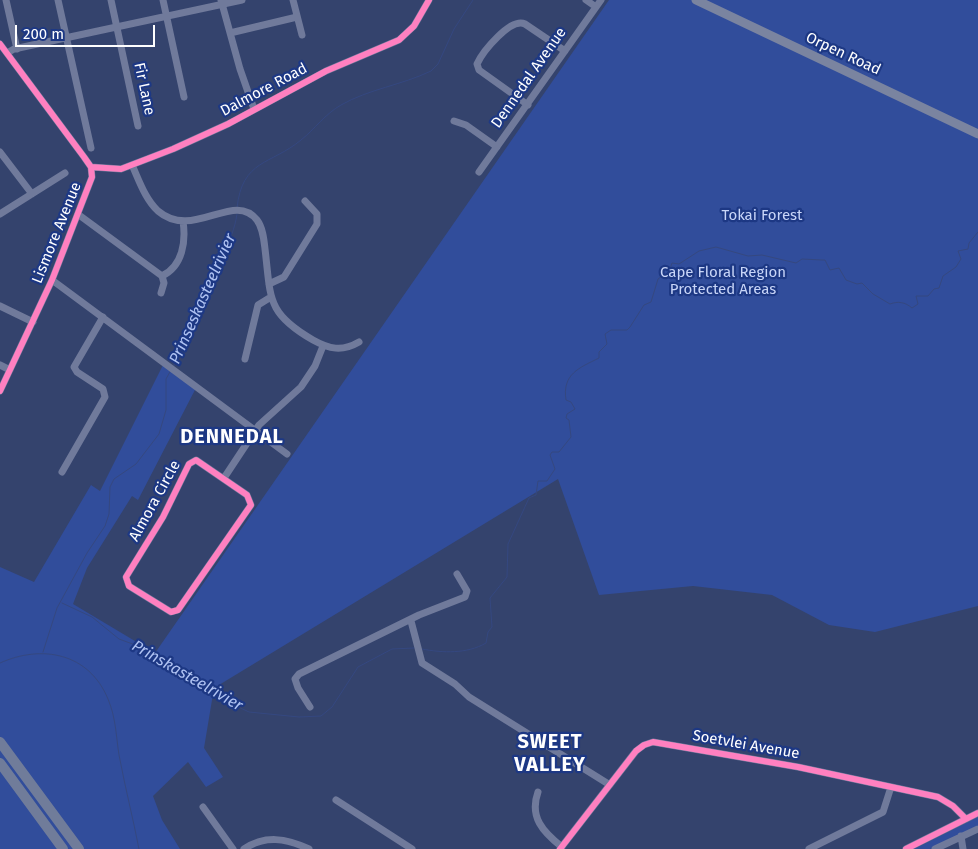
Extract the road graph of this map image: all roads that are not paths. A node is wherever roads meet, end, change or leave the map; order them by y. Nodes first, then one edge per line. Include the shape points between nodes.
1 (6, 0) edge
2 (58, 0) edge
3 (111, 0) edge
4 (162, 0) edge
5 (242, 0) edge
6 (293, 0) edge
7 (429, 0) edge
8 (586, 0) edge
9 (601, 0) edge
10 (696, 0) edge
11 (222, 2) edge
12 (596, 7) junction
13 (166, 16) junction
14 (297, 17) junction
15 (116, 26) junction
16 (230, 32) junction
17 (302, 35) dead end
18 (67, 37) junction
19 (0, 44) edge
20 (17, 49) junction
21 (565, 51) junction
22 (7, 53) junction
23 (184, 97) dead end
24 (528, 105) junction
25 (254, 109) junction
26 (454, 121) dead end
27 (138, 126) dead end
28 (978, 134) edge
29 (497, 147) junction
30 (91, 148) dead end
31 (0, 152) edge
32 (132, 165) junction
33 (90, 168) junction
34 (479, 172) dead end
35 (65, 173) dead end
36 (32, 194) junction
37 (305, 201) dead end
38 (0, 214) edge
39 (79, 215) junction
40 (183, 221) junction
41 (162, 276) junction
42 (52, 280) junction
43 (269, 284) junction
44 (160, 293) dead end
45 (271, 297) junction
46 (0, 306) edge
47 (103, 317) junction
48 (33, 322) junction
49 (359, 342) dead end
50 (324, 346) junction
51 (246, 359) dead end
52 (0, 365) edge
53 (10, 370) junction
54 (0, 391) edge
55 (256, 430) junction
56 (287, 454) dead end
57 (62, 472) dead end
58 (224, 478) junction
59 (458, 574) dead end
60 (410, 621) junction
61 (310, 707) dead end
62 (0, 742) edge
63 (0, 764) edge
64 (610, 785) junction
65 (891, 786) junction
66 (538, 792) dead end
67 (336, 800) dead end
68 (203, 807) dead end
69 (978, 813) edge
70 (966, 819) junction
71 (978, 828) edge
72 (961, 836) junction
73 (561, 848) edge
74 (63, 849) edge
75 (79, 849) edge
76 (233, 849) edge
77 (244, 849) edge
78 (309, 849) edge
79 (412, 849) edge
80 (809, 849) edge
81 (906, 849) edge
82 (935, 849) edge
83 (963, 849) edge

1 - 20 street
2 - 18 street
3 - 15 street, Fir Lane
4 - 13 street
5 - 11 street
6 - 14 street
7 - 25 street, Dalmore Road via 414,26 399,40 326,71
8 - 12 street
9 - 12 street, Dennedal Avenue
10 - 28 main road, Orpen Road
11 - 13 street
11 - 16 street
12 - 21 street, Dennedal Avenue
13 - 15 street
13 - 23 street
14 - 16 street
14 - 17 street
15 - 18 street
15 - 27 street, Fir Lane
16 - 25 street
18 - 20 street
18 - 30 street
19 - 22 street, Lismore Avenue
20 - 22 street
21 - 24 street, Dennedal Avenue
21 - 24 street via 518,22 510,25 480,57 479,70
22 - 33 street, Lismore Avenue
24 - 29 street, Dennedal Avenue
25 - 32 street, Dalmore Road via 228,124
26 - 29 street via 466,125
29 - 34 street, Dennedal Avenue
31 - 36 street
32 - 33 street, Dalmore Road via 116,170
32 - 40 street via 152,204 164,215
33 - 39 street, Lismore Avenue via 92,180
35 - 36 street
36 - 38 street
37 - 43 street via 317,214 317,224 284,277
39 - 41 street
39 - 42 street, Lismore Avenue
40 - 41 street via 182,254 171,270
40 - 43 street via 201,220 231,210 250,214 258,221 266,252
41 - 44 street via 164,283
42 - 47 street
42 - 48 street, Lismore Avenue
43 - 45 street
45 - 50 street via 285,322
45 - 51 street via 258,305
46 - 48 street
47 - 55 street
47 - 57 street via 74,367 103,389 105,397
48 - 53 street, Lismore Avenue
49 - 50 street via 344,349
50 - 55 street via 301,387
52 - 53 street
53 - 54 street, Lismore Avenue
55 - 56 street
55 - 58 street
58 - 58 street, Almora Circle via 249,497 250,508 178,610 170,612 129,586 126,577 163,517 191,462 198,460
59 - 60 street via 467,591 465,597
60 - 61 street via 299,674 296,684
60 - 64 street via 424,666
62 - 75 highway
63 - 74 highway
64 - 65 street, Soetvlei Avenue via 640,747 658,742
64 - 73 street, Soetvlei Avenue
65 - 70 street, Soetvlei Avenue via 947,800
65 - 80 street via 884,812
66 - 73 street via 535,814 550,838
67 - 79 street
68 - 76 street
69 - 70 street
70 - 81 street
71 - 72 street
72 - 82 street
72 - 83 street
77 - 78 street via 266,839

